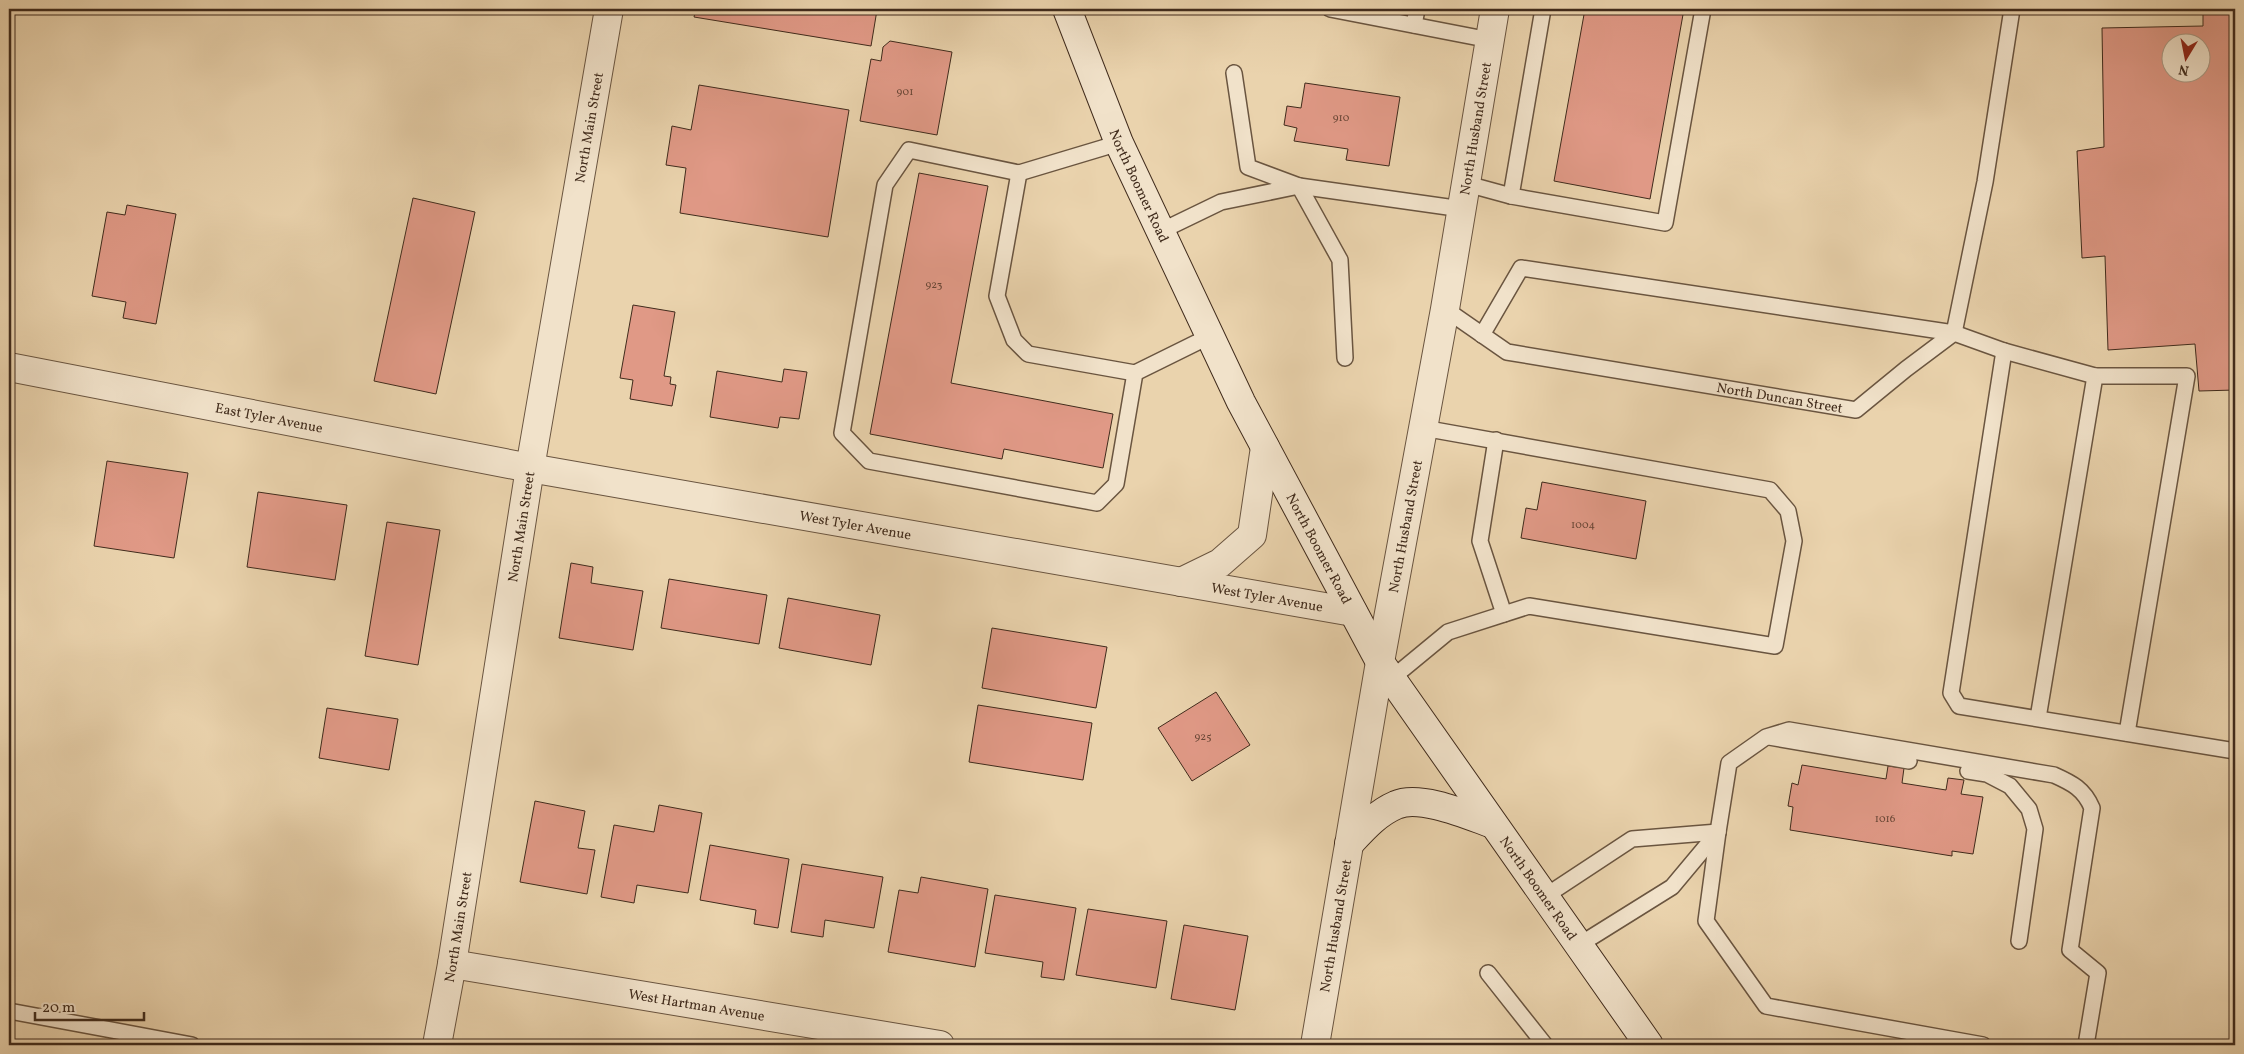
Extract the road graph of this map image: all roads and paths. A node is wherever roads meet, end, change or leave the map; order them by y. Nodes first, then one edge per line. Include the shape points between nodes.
1 (610, 9) edge
2 (1067, 9) edge
3 (1330, 9) edge
4 (1417, 9) edge
5 (1495, 9) edge
6 (1543, 9) edge
7 (1703, 9) edge
8 (2012, 9) edge
9 (1345, 10) edge
10 (1414, 25) junction
11 (1490, 40) junction
12 (1234, 73) dead end
13 (1119, 143) junction
14 (1019, 173) junction
15 (1299, 186) junction
16 (1511, 196) junction
17 (1465, 197) junction
18 (1161, 231) junction
19 (1445, 309) junction
20 (1954, 333) junction
21 (1482, 335) junction
22 (1210, 336) junction
23 (2004, 351) junction
24 (1345, 358) dead end
25 (9, 367) edge
26 (1135, 373) junction
27 (2095, 376) junction
28 (1423, 428) junction
29 (1496, 440) junction
30 (1265, 447) junction
31 (530, 468) junction
32 (1181, 582) junction
33 (1353, 612) junction
34 (1504, 614) junction
35 (1386, 670) junction
36 (2038, 718) junction
37 (2127, 734) junction
38 (1766, 737) junction
39 (2235, 751) edge
40 (1494, 824) junction
41 (1718, 832) junction
42 (1349, 844) junction
43 (1544, 897) junction
44 (2020, 941) dead end
45 (1578, 945) junction
46 (452, 964) junction
47 (1488, 972) dead end
48 (9, 1011) edge
49 (192, 1045) edge
50 (437, 1045) edge
51 (940, 1045) edge
52 (1315, 1045) edge
53 (1545, 1045) edge
54 (1649, 1045) edge
55 (1983, 1045) edge
56 (2086, 1045) edge

1 - 31 street, North Main Street
2 - 13 street, North Boomer Road
3 - 9 lane
4 - 10 lane
5 - 11 street, North Husband Street
6 - 16 lane
7 - 16 lane via 1665,223
8 - 20 lane via 1985,182
9 - 10 lane
10 - 11 lane
11 - 17 street, North Husband Street
12 - 15 lane via 1248,167
13 - 14 lane
13 - 18 street, North Boomer Road
14 - 26 lane via 997,296 1014,340 1028,354
14 - 26 lane via 909,150 885,185 842,433 869,461 1097,503 1116,484
15 - 17 lane
15 - 18 lane via 1221,202
15 - 24 lane via 1340,260
16 - 17 lane
17 - 19 street, North Husband Street
18 - 22 street, North Boomer Road
19 - 21 lane, North Duncan Street
19 - 28 street, North Husband Street
20 - 21 lane, North Duncan Street via 1856,410 1507,352
20 - 21 lane via 1521,268
20 - 23 lane
22 - 26 lane
22 - 30 street, North Boomer Road
23 - 27 lane
23 - 36 lane via 1951,693 1959,706
25 - 31 street, East Tyler Avenue
27 - 36 lane
27 - 37 lane via 2187,376
28 - 29 lane
28 - 35 street, North Husband Street
29 - 34 lane via 1480,541
29 - 34 lane via 1770,490 1788,511 1794,541 1775,646 1529,606
30 - 32 street, West Tyler Avenue via 1252,534 1220,563
30 - 33 street, North Boomer Road
31 - 32 street, West Tyler Avenue
31 - 46 street, North Main Street
32 - 33 street, West Tyler Avenue
33 - 35 street, North Boomer Road
34 - 35 lane via 1448,632
35 - 40 street, North Boomer Road
35 - 42 street, North Husband Street
36 - 37 lane
37 - 39 lane
38 - 41 lane via 1729,763
38 - 44 lane via 1987,774 2010,786 2029,809 2035,829
38 - 56 lane via 1789,730 2054,775 2073,783 2087,795 2092,808 2070,950 2098,973
40 - 42 street via 1447,808 1422,803 1398,804 1370,821
40 - 43 street, North Boomer Road
41 - 43 lane via 1632,839
41 - 45 lane via 1672,887
41 - 55 lane via 1706,922 1766,1006
42 - 52 street, North Husband Street
43 - 45 street, North Boomer Road
45 - 54 street, North Boomer Road
46 - 50 street, North Main Street
46 - 51 street, West Hartman Avenue
47 - 53 lane
48 - 49 lane

